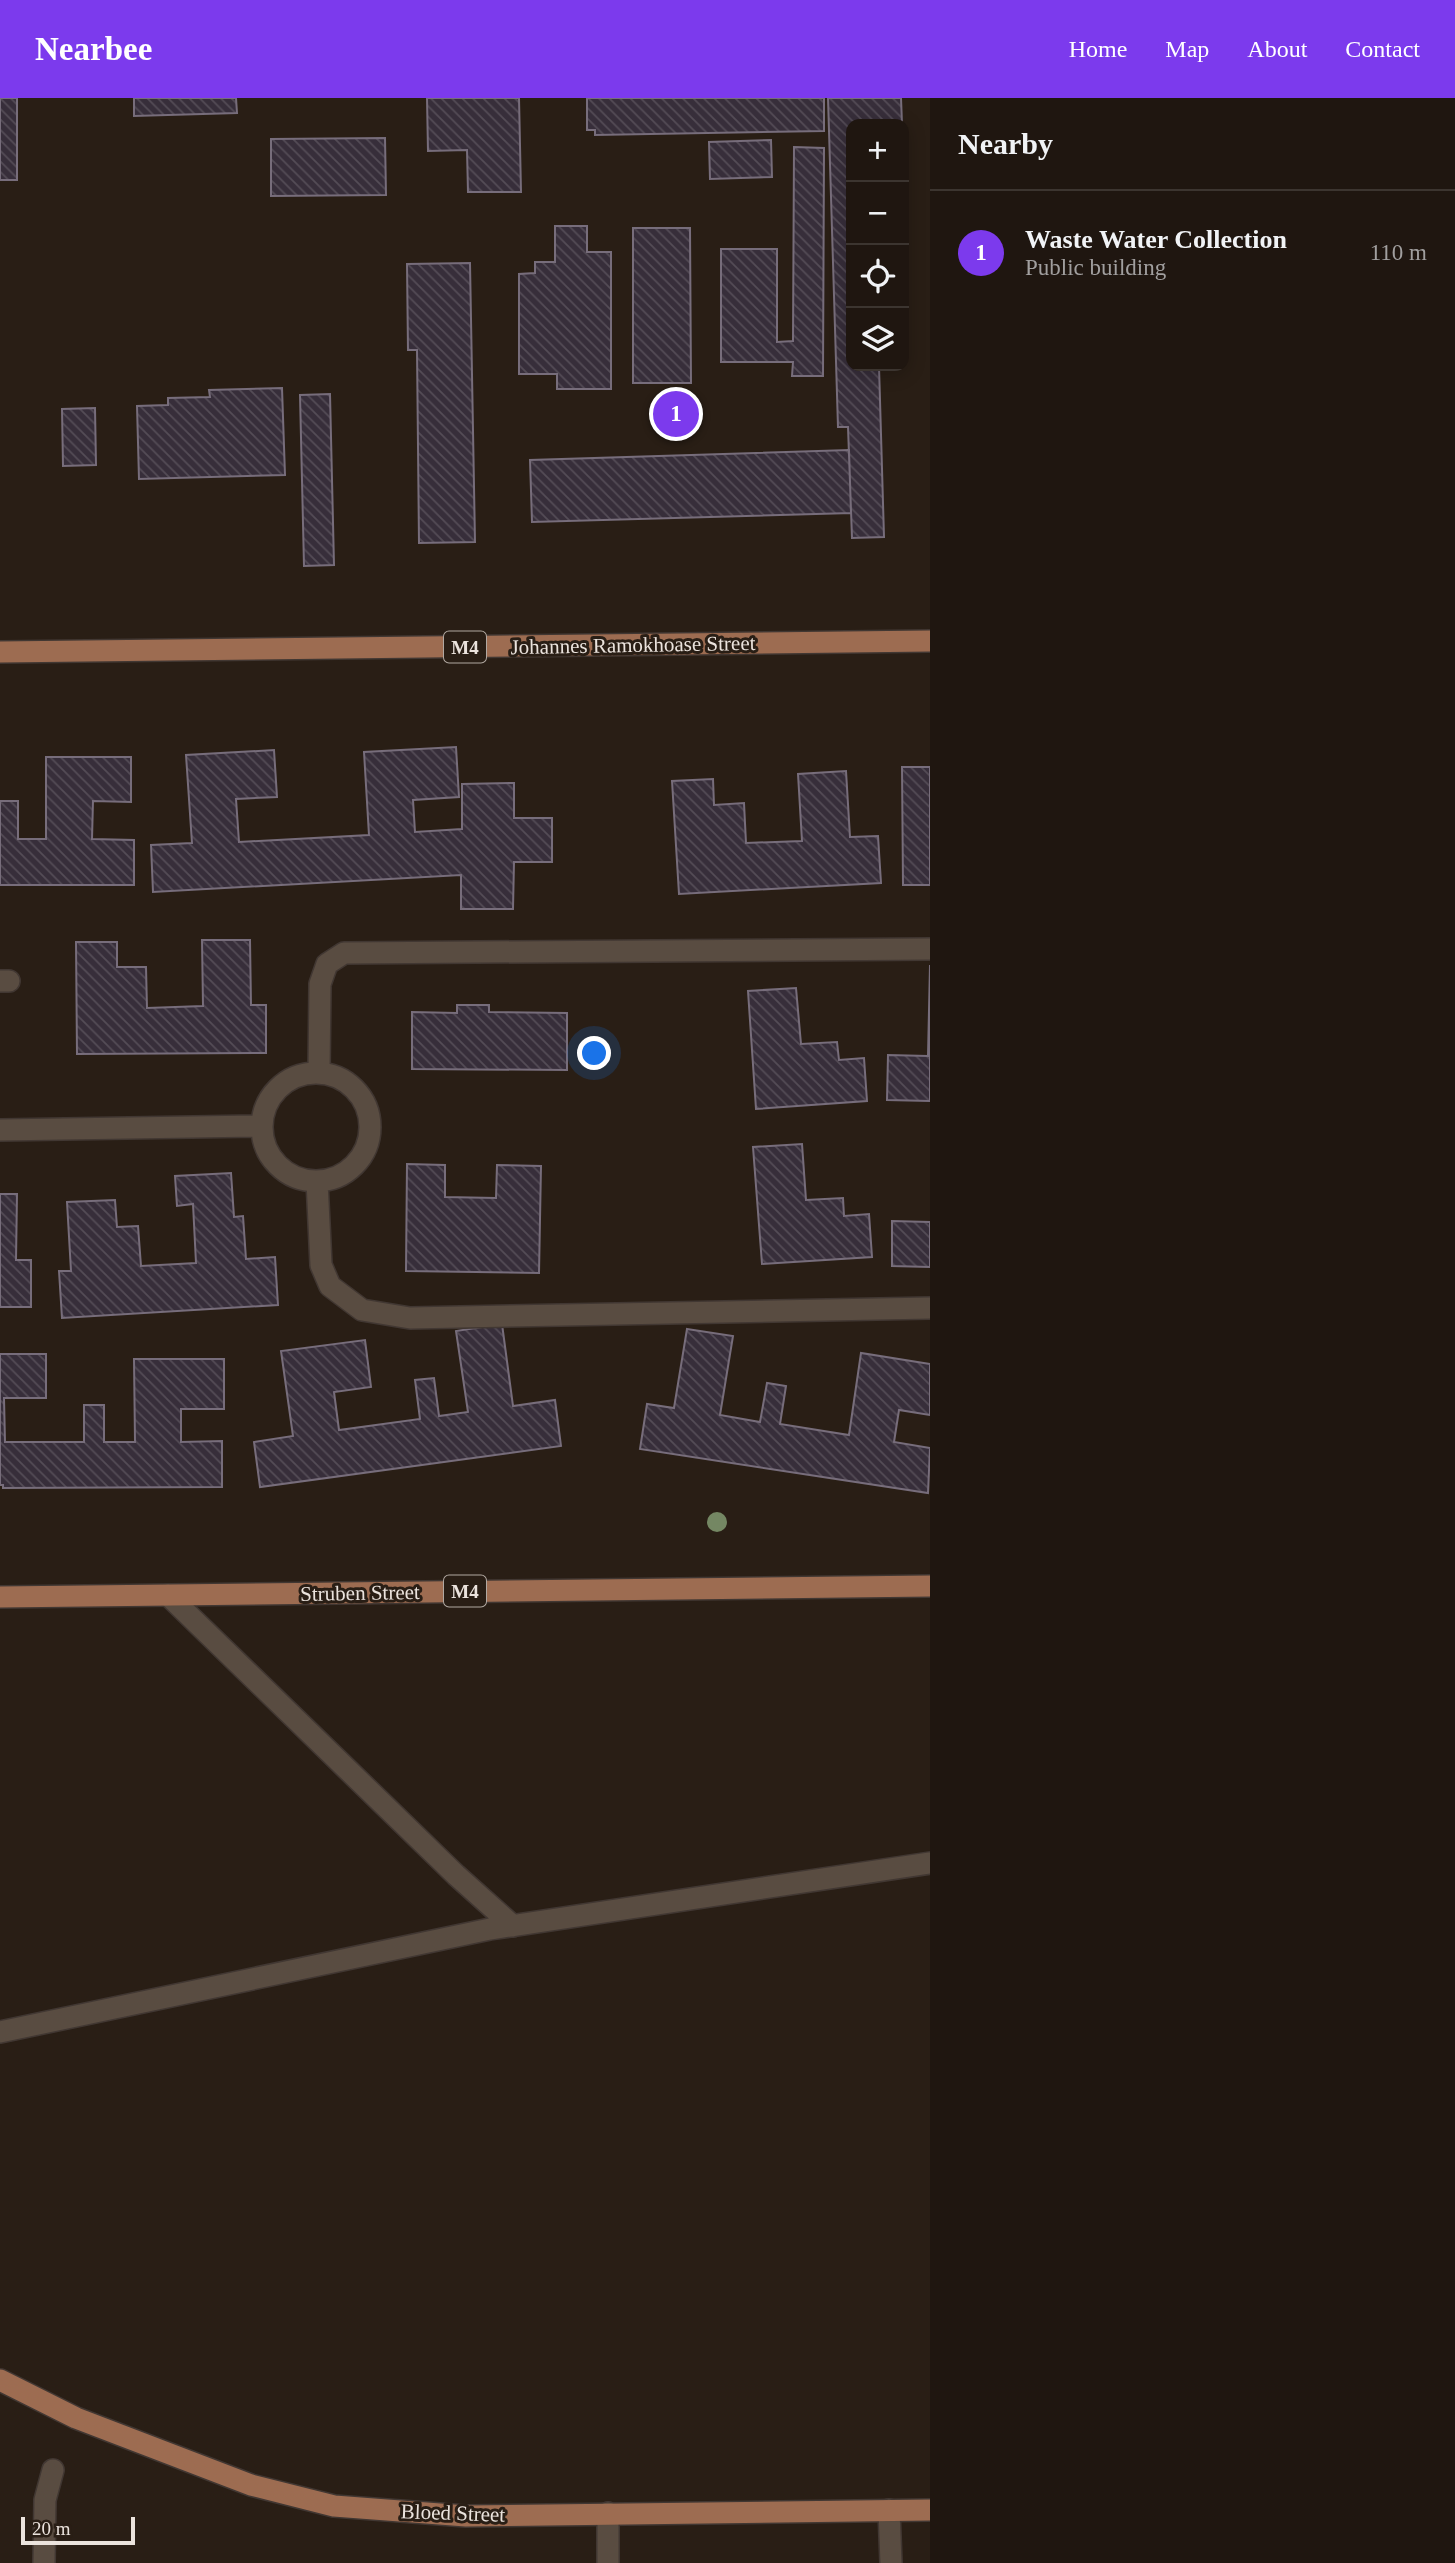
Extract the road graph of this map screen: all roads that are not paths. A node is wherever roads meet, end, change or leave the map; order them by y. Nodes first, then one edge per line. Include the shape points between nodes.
1 (930, 641) edge
2 (0, 652) edge
3 (930, 949) edge
4 (319, 1072) junction
5 (262, 1126) junction
6 (0, 1129) edge
7 (317, 1181) junction
8 (930, 1308) edge
9 (930, 1586) edge
10 (168, 1595) junction
11 (0, 1597) edge
12 (930, 1863) edge
13 (513, 1926) junction
14 (0, 2032) edge
15 (0, 2380) edge
16 (53, 2470) dead end
17 (889, 2510) junction
18 (930, 2510) edge
19 (608, 2513) junction
20 (44, 2563) edge
21 (608, 2563) edge
22 (891, 2563) edge

1 - 2 main road, Johannes Ramokhoase Street / M4
3 - 4 street via 344,953 327,964 320,984
4 - 5 street via 294,1077 273,1093
4 - 7 street via 353,1086 365,1101 370,1138 352,1168
5 - 6 street
5 - 7 street via 271,1158 284,1171
7 - 8 street via 321,1265 330,1286 362,1310 410,1318
9 - 10 main road, Struben Street / M4
10 - 11 main road, Struben Street / M4
10 - 13 street
12 - 13 street
13 - 14 street
15 - 19 main road, Bloed Street via 76,2418 251,2485 334,2506 466,2516
16 - 20 street via 45,2500
17 - 18 main road, Bloed Street
17 - 19 main road, Bloed Street
17 - 22 street
19 - 21 street

